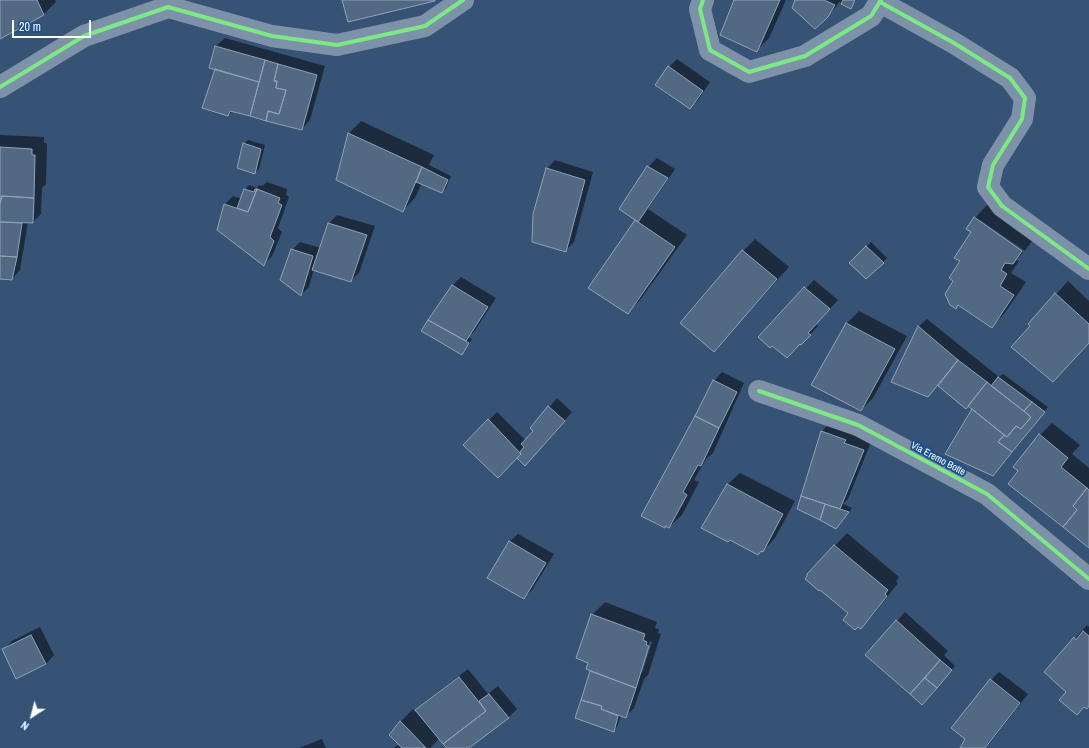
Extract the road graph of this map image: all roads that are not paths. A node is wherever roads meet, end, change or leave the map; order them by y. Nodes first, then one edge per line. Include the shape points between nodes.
1 (463, 0) edge
2 (703, 0) edge
3 (881, 1) edge
4 (0, 87) edge
5 (1089, 269) edge
6 (759, 391) dead end
7 (1089, 579) edge

1 - 4 street via 425,26 337,45 272,36 168,7 84,36
2 - 3 street via 700,9 710,50 749,72 805,56 872,16
3 - 5 street via 1010,78 1025,98 1022,119 993,165 988,187 1002,206
6 - 7 street, Via Eremo Botte via 858,425 987,494

